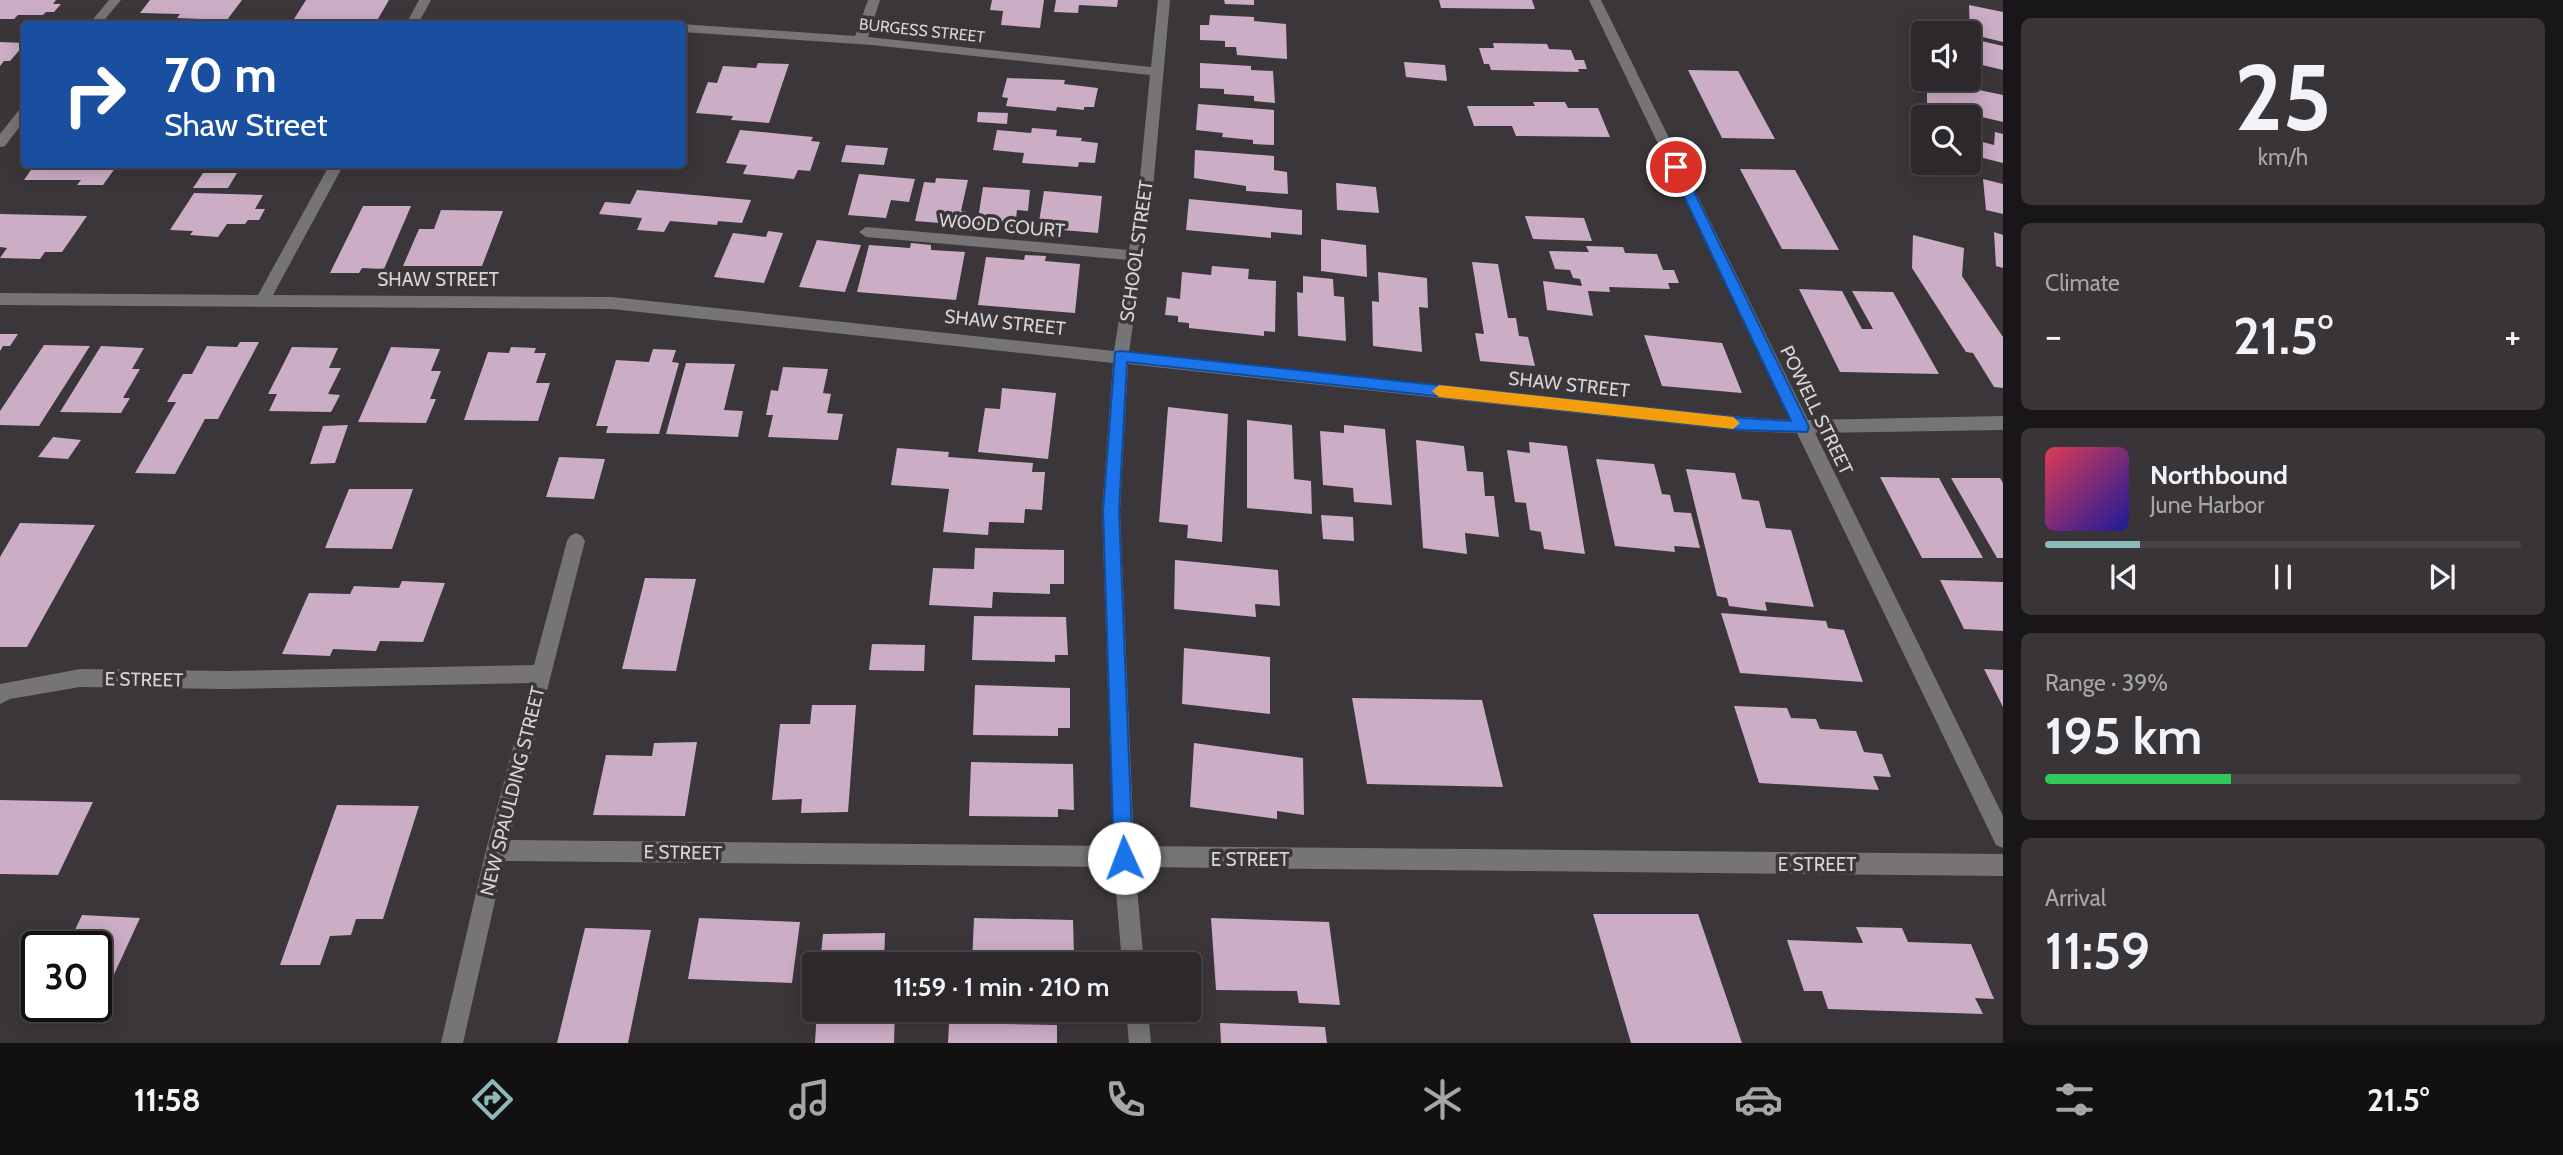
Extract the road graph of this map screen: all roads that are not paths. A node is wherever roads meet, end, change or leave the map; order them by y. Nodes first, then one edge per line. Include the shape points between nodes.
1 (115, 0) edge
2 (425, 0) edge
3 (874, 0) edge
4 (1164, 0) edge
5 (1595, 0) edge
6 (98, 21) edge
7 (414, 21) edge
8 (686, 28) edge
9 (860, 41) junction
10 (1157, 72) junction
11 (21, 117) edge
12 (0, 143) edge
13 (335, 168) edge
14 (866, 232) dead end
15 (1136, 256) junction
16 (0, 299) edge
17 (264, 300) junction
18 (1121, 356) junction
19 (2003, 423) edge
20 (1802, 427) junction
21 (576, 541) dead end
22 (542, 674) junction
23 (0, 695) edge
24 (2003, 838) edge
25 (496, 850) junction
26 (1124, 858) junction
27 (2003, 865) edge
28 (1132, 952) edge
29 (1138, 1022) edge
30 (452, 1043) edge
31 (1140, 1043) edge

1 - 6 street
2 - 7 street
3 - 9 street
4 - 10 street, SCHOOL STREET
5 - 20 street, POWELL STREET
8 - 9 street, BURGESS STREET
9 - 10 street, BURGESS STREET
10 - 15 street, SCHOOL STREET
11 - 12 street
13 - 17 street
14 - 15 street, WOOD COURT
15 - 18 street, SCHOOL STREET
16 - 17 street, SHAW STREET
17 - 18 street, SHAW STREET via 612,303
18 - 20 street, SHAW STREET
18 - 26 street, SCHOOL STREET via 1111,511
19 - 20 street, SHAW STREET
20 - 24 street, POWELL STREET
21 - 22 street, NEW SPAULDING STREET
22 - 23 street, E STREET via 80,678
22 - 25 street, NEW SPAULDING STREET
25 - 26 street, E STREET
25 - 30 street, NEW SPAULDING STREET
26 - 27 street, E STREET
26 - 28 street, SCHOOL STREET
29 - 31 street

